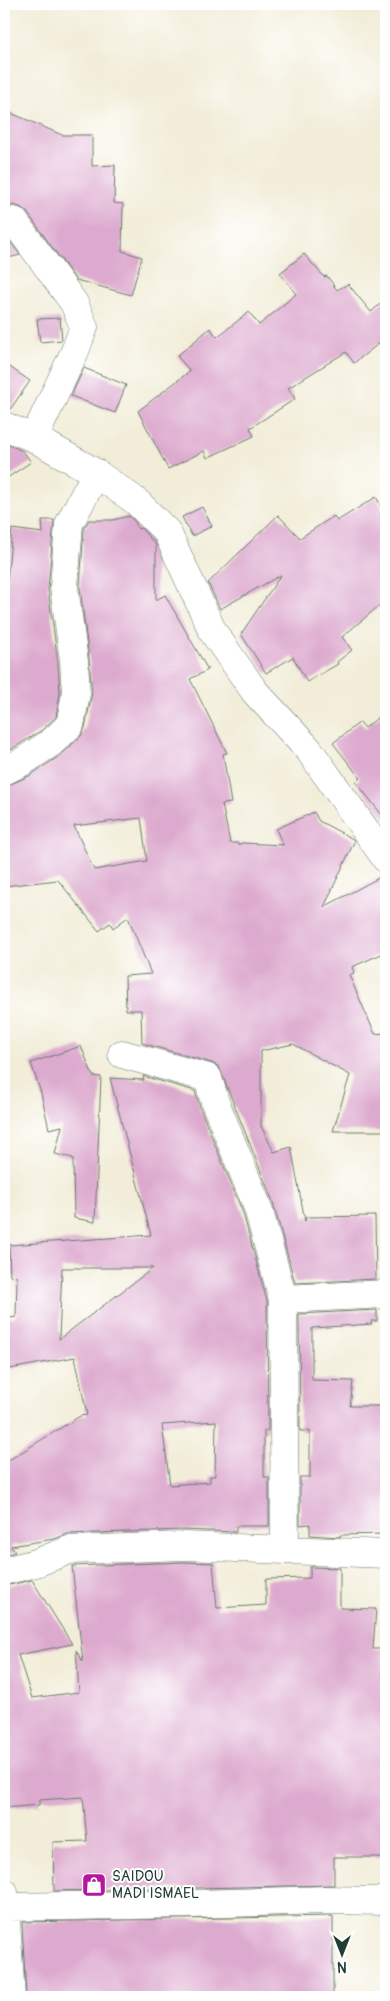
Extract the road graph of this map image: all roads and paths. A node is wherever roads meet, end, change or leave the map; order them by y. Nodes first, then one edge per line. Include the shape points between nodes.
1 (14, 221) dead end
2 (4, 426) edge
3 (34, 438) junction
4 (96, 473) junction
5 (4, 771) edge
6 (386, 859) edge
7 (122, 1054) dead end
8 (386, 1294) edge
9 (283, 1299) junction
10 (285, 1550) junction
11 (386, 1554) edge
12 (4, 1571) edge
13 (5, 1899) edge
14 (386, 1902) edge
15 (11, 1997) edge

1 - 3 street via 74,303 84,327
2 - 3 street
3 - 4 street
4 - 5 street via 69,524 64,587 76,694 70,725 52,742
4 - 6 street via 137,502 167,532 213,632 255,692 309,750
7 - 9 street via 208,1078 258,1208
8 - 9 street
9 - 10 street
10 - 11 street
10 - 12 street via 184,1546 69,1550
13 - 14 street via 195,1904 325,1900
13 - 15 street

